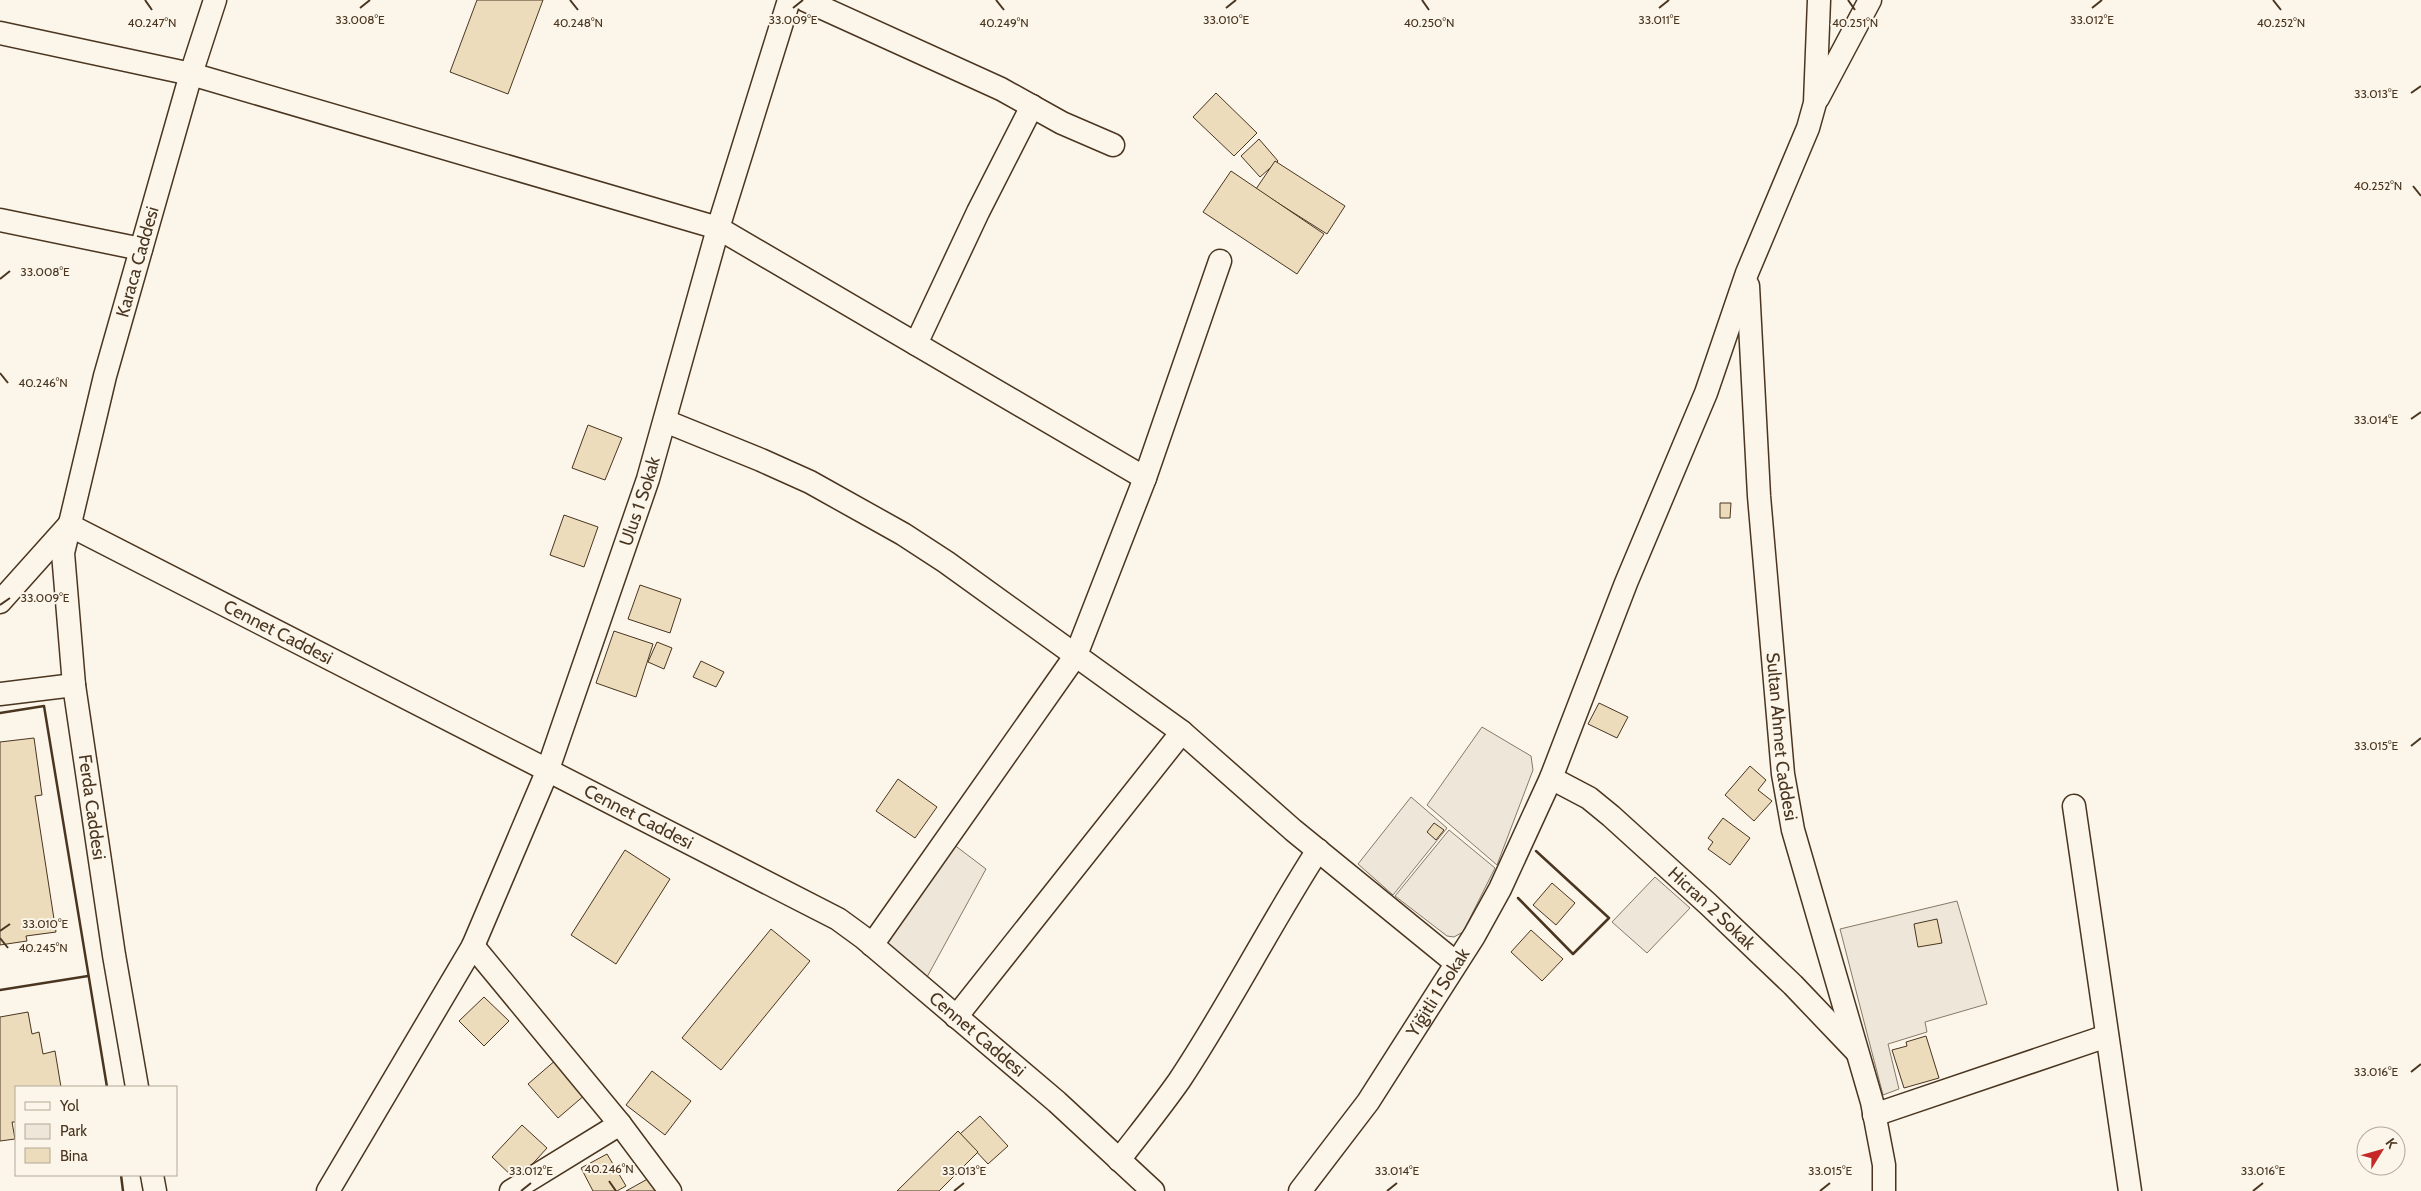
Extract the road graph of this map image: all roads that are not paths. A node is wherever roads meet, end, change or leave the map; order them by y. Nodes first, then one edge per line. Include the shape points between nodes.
1 (215, 0) edge
2 (790, 0) edge
3 (805, 0) edge
4 (1819, 0) edge
5 (1870, 0) edge
6 (0, 33) edge
7 (191, 74) junction
8 (1815, 103) junction
9 (1032, 106) junction
10 (1113, 145) dead end
11 (0, 220) edge
12 (719, 227) junction
13 (141, 249) junction
14 (1220, 261) dead end
15 (1747, 273) junction
16 (916, 344) junction
17 (665, 422) junction
18 (1144, 478) junction
19 (68, 526) junction
20 (0, 602) edge
21 (1076, 655) junction
22 (74, 685) junction
23 (0, 694) edge
24 (1182, 732) junction
25 (547, 772) junction
26 (1552, 778) junction
27 (2074, 806) dead end
28 (1318, 850) junction
29 (872, 945) junction
30 (473, 946) junction
31 (1456, 963) junction
32 (956, 1017) junction
33 (2107, 1036) junction
34 (1858, 1053) junction
35 (137, 1086) edge
36 (1874, 1114) junction
37 (620, 1124) junction
38 (1119, 1160) junction
39 (152, 1176) edge
40 (155, 1191) edge
41 (328, 1191) edge
42 (511, 1191) edge
43 (670, 1191) edge
44 (1153, 1191) edge
45 (1300, 1191) edge
46 (1884, 1191) edge
47 (2130, 1191) edge

1 - 7 street, Karaca Caddesi
2 - 12 street, Ulus 1 Sokak
3 - 9 street via 1001,88
4 - 8 street
5 - 8 street
6 - 7 street
7 - 12 street
7 - 13 street, Karaca Caddesi
8 - 15 street, Yiğitli 1 Sokak via 1801,148
9 - 10 street
9 - 16 street
11 - 13 street
12 - 16 street
12 - 17 street, Ulus 1 Sokak
13 - 19 street, Karaca Caddesi
14 - 18 street
15 - 26 street, Yiğitli 1 Sokak via 1706,393 1626,583
15 - 34 street, Sultan Ahmet Caddesi via 1759,496 1783,774 1793,830
16 - 18 street
17 - 21 street via 761,460 858,507 946,562
17 - 25 street, Ulus 1 Sokak via 636,519
18 - 21 street
19 - 20 street
19 - 22 street, Ferda Caddesi via 63,573
19 - 25 street, Cennet Caddesi
21 - 24 street
21 - 29 street
22 - 23 street
22 - 35 street, Ferda Caddesi
24 - 28 street
24 - 32 street
25 - 29 street, Cennet Caddesi via 838,919
25 - 30 street, Ulus 1 Sokak
26 - 31 street, Yiğitli 1 Sokak via 1500,889
26 - 34 street, Hicran 2 Sokak via 1588,798 1618,822 1772,965
27 - 33 street
28 - 31 street
28 - 38 street via 1178,1081
29 - 32 street, Cennet Caddesi
30 - 37 street
30 - 41 street, Ulus 1 Sokak
31 - 45 street, Yiğitli 1 Sokak via 1368,1102
32 - 38 street, Cennet Caddesi via 1057,1102
33 - 36 street
33 - 47 street
34 - 36 street, Sultan Ahmet Caddesi
36 - 46 street, Sultan Ahmet Caddesi via 1884,1165
37 - 42 street
37 - 43 street
38 - 44 street, Cennet Caddesi
39 - 40 street

